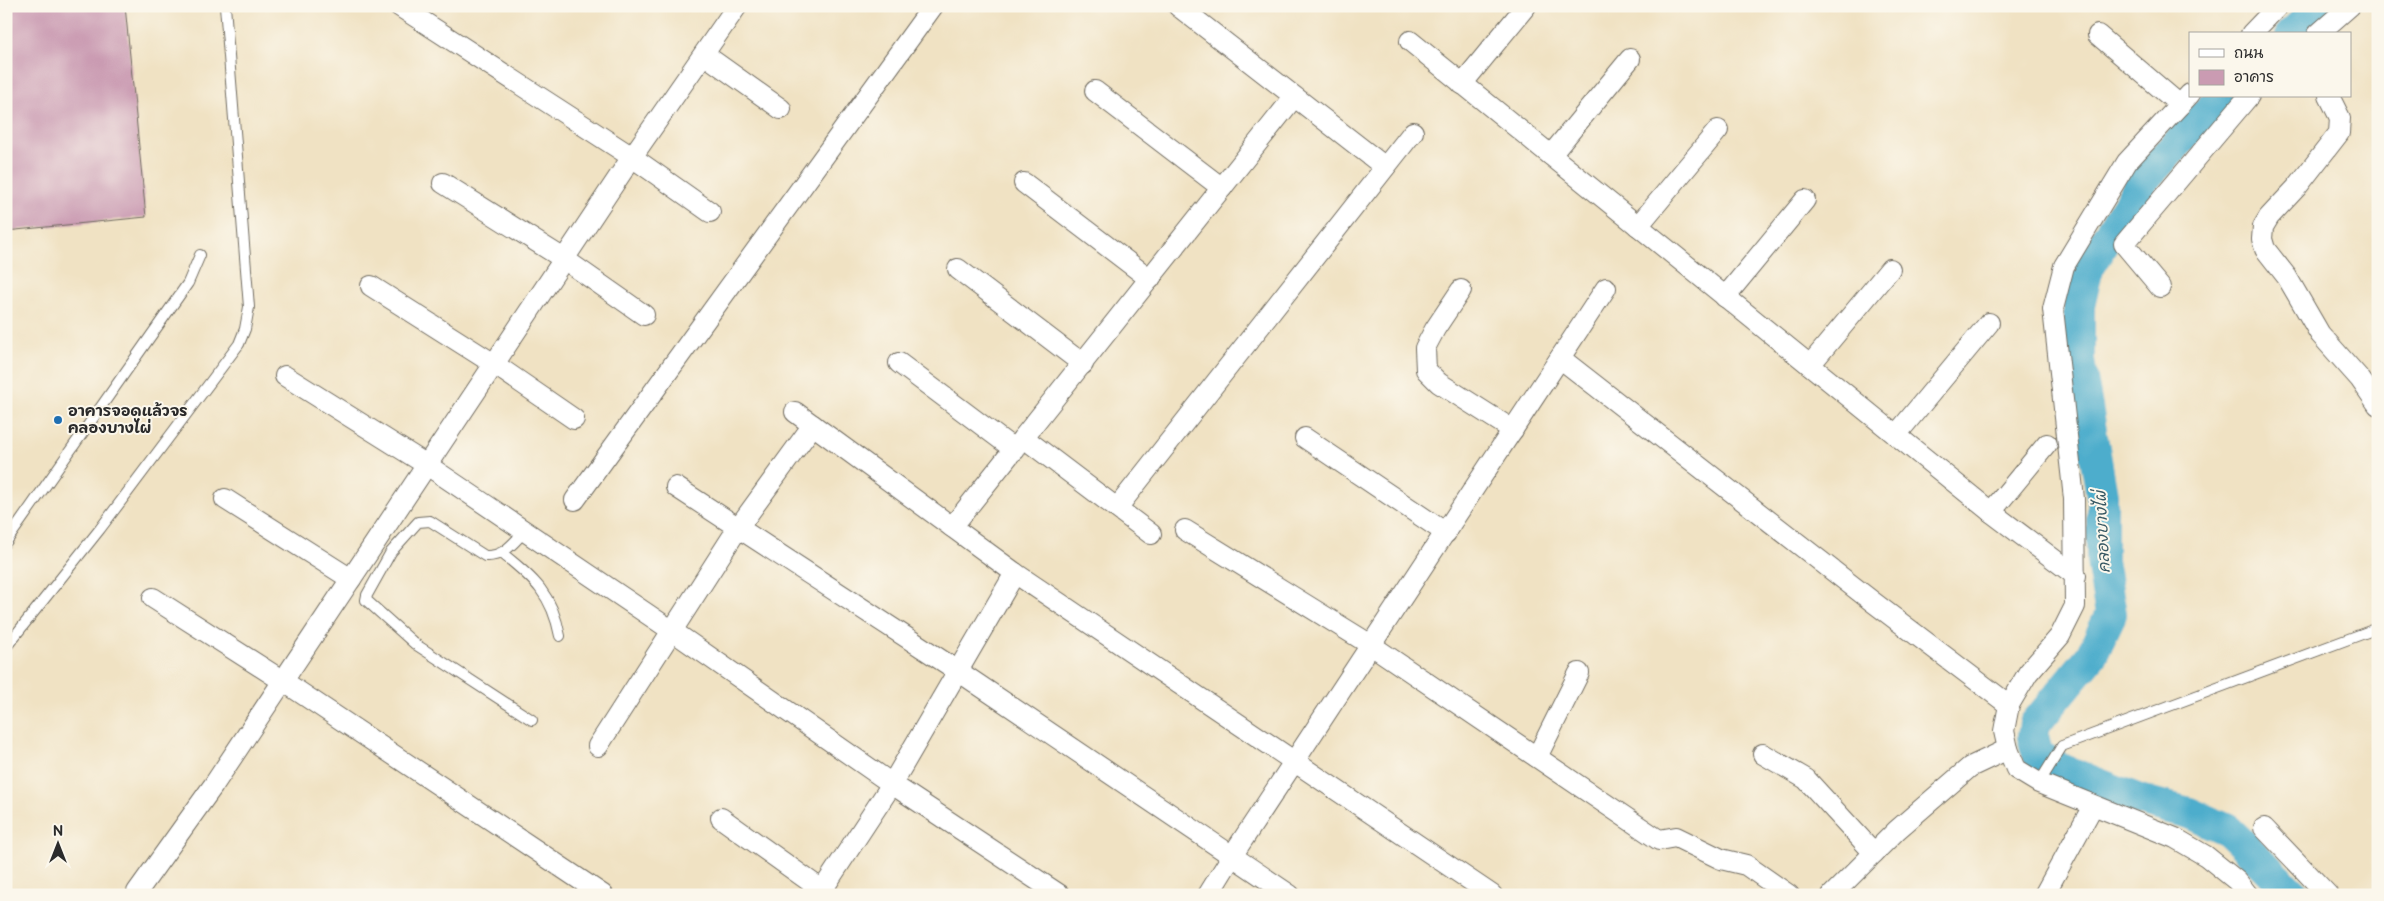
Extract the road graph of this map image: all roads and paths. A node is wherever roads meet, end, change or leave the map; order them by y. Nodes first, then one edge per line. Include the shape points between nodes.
1 (225, 6) edge
2 (399, 6) edge
3 (737, 6) edge
4 (933, 6) edge
5 (1178, 6) edge
6 (1526, 6) edge
7 (2278, 6) edge
8 (2350, 6) edge
9 (2253, 32) edge
10 (2320, 32) edge
11 (2098, 34) dead end
12 (1410, 42) dead end
13 (705, 55) junction
14 (1630, 59) dead end
15 (1462, 84) junction
16 (1095, 91) dead end
17 (1294, 97) junction
18 (2247, 98) edge
19 (2330, 98) edge
20 (2185, 100) edge
21 (781, 108) dead end
22 (1718, 130) dead end
23 (1413, 132) dead end
24 (1550, 155) junction
25 (632, 157) junction
26 (1385, 167) junction
27 (444, 183) dead end
28 (1024, 183) dead end
29 (1222, 188) junction
30 (1805, 200) dead end
31 (710, 212) dead end
32 (1638, 226) junction
33 (200, 255) dead end
34 (564, 259) junction
35 (1890, 268) dead end
36 (958, 269) dead end
37 (1150, 279) junction
38 (371, 286) dead end
39 (1606, 288) dead end
40 (2160, 288) dead end
41 (1461, 290) dead end
42 (1725, 297) junction
43 (644, 314) dead end
44 (1989, 323) dead end
45 (1560, 358) junction
46 (900, 363) dead end
47 (494, 364) junction
48 (1083, 364) junction
49 (1810, 365) junction
50 (285, 376) dead end
51 (2378, 405) edge
52 (795, 412) dead end
53 (574, 419) dead end
54 (813, 425) junction
55 (1513, 430) junction
56 (1896, 435) junction
57 (1305, 438) dead end
58 (1019, 444) junction
59 (2047, 444) dead end
60 (427, 465) junction
61 (676, 488) dead end
62 (226, 500) dead end
63 (575, 500) dead end
64 (1117, 508) junction
65 (1991, 512) junction
66 (952, 527) junction
67 (738, 528) junction
68 (1185, 530) dead end
69 (525, 531) junction
70 (1446, 533) junction
71 (1151, 534) dead end
72 (6, 542) edge
73 (503, 554) junction
74 (1015, 573) junction
75 (2076, 576) junction
76 (351, 579) junction
77 (153, 598) dead end
78 (2378, 628) edge
79 (671, 630) junction
80 (560, 636) dead end
81 (1371, 645) junction
82 (6, 647) edge
83 (958, 671) junction
84 (1579, 673) dead end
85 (283, 680) junction
86 (2009, 705) junction
87 (532, 720) dead end
88 (598, 746) dead end
89 (2008, 749) junction
90 (1763, 754) dead end
91 (1537, 757) junction
92 (1296, 761) junction
93 (2040, 780) junction
94 (892, 784) junction
95 (2094, 806) junction
96 (721, 818) dead end
97 (2264, 828) dead end
98 (1874, 853) junction
99 (1232, 856) junction
100 (137, 892) dead end
101 (823, 893) edge
102 (603, 895) edge
103 (1060, 895) edge
104 (1208, 895) edge
105 (1290, 895) edge
106 (1492, 895) edge
107 (1789, 895) edge
108 (1832, 895) edge
109 (2044, 895) edge
110 (2248, 895) edge
111 (2328, 895) edge

1 - 82 lane via 248,298 245,329 239,344 100,529
2 - 25 street
3 - 13 street
4 - 63 street
5 - 17 street
6 - 15 street
7 - 9 street
8 - 10 street
11 - 20 street
12 - 15 street
13 - 21 street
13 - 25 street
14 - 24 street
15 - 24 street
16 - 29 street
17 - 26 street
17 - 29 street
18 - 40 street via 2124,244
19 - 51 street via 2340,118 2339,134 2269,217 2263,227 2262,239 2266,251 2287,277 2320,334
20 - 75 street via 2127,162 2064,266 2053,309 2074,499
22 - 32 street
23 - 26 street
24 - 32 street
25 - 31 street
25 - 34 street
26 - 64 street
27 - 34 street
28 - 37 street
29 - 37 street
30 - 42 street
32 - 42 street
33 - 72 lane via 188,283
34 - 43 street
34 - 47 street
35 - 49 street
36 - 48 street
37 - 48 street
38 - 47 street
39 - 45 street
41 - 55 street via 1425,348 1426,370 1439,383
42 - 49 street
44 - 56 street
45 - 55 street
45 - 86 street
46 - 58 street
47 - 53 street
47 - 60 street
48 - 58 street
49 - 56 street
50 - 60 street
52 - 54 street
54 - 66 street
54 - 67 street
55 - 70 street
56 - 65 street
57 - 70 street
58 - 64 street
58 - 66 street
59 - 65 street
60 - 69 street
60 - 76 street
61 - 67 street
62 - 76 street
64 - 71 street
65 - 75 street
66 - 74 street
67 - 79 street
67 - 83 street
68 - 81 street
69 - 73 lane
69 - 79 street
70 - 81 street
73 - 80 lane via 542,588 557,619
73 - 87 lane via 485,556 430,521 418,522 392,552 366,600 415,644
74 - 83 street
74 - 92 street
75 - 86 street via 2075,606 2060,636 2028,673
76 - 85 street
77 - 85 street
78 - 93 lane via 2062,746
79 - 88 street
79 - 94 street
81 - 91 street
81 - 92 street
83 - 94 street
83 - 99 street
84 - 91 street
85 - 100 street
85 - 102 street
86 - 89 street via 2004,731
89 - 93 street via 2016,769
89 - 98 street via 1970,766
90 - 98 street via 1806,779
91 - 107 street via 1659,840 1676,837 1721,859 1746,866
92 - 99 street
92 - 106 street
93 - 95 street
94 - 101 street
94 - 103 street
95 - 109 street
95 - 110 street via 2175,838 2206,856 2236,880
96 - 101 street
97 - 111 street
98 - 108 street
99 - 104 street
99 - 105 street

